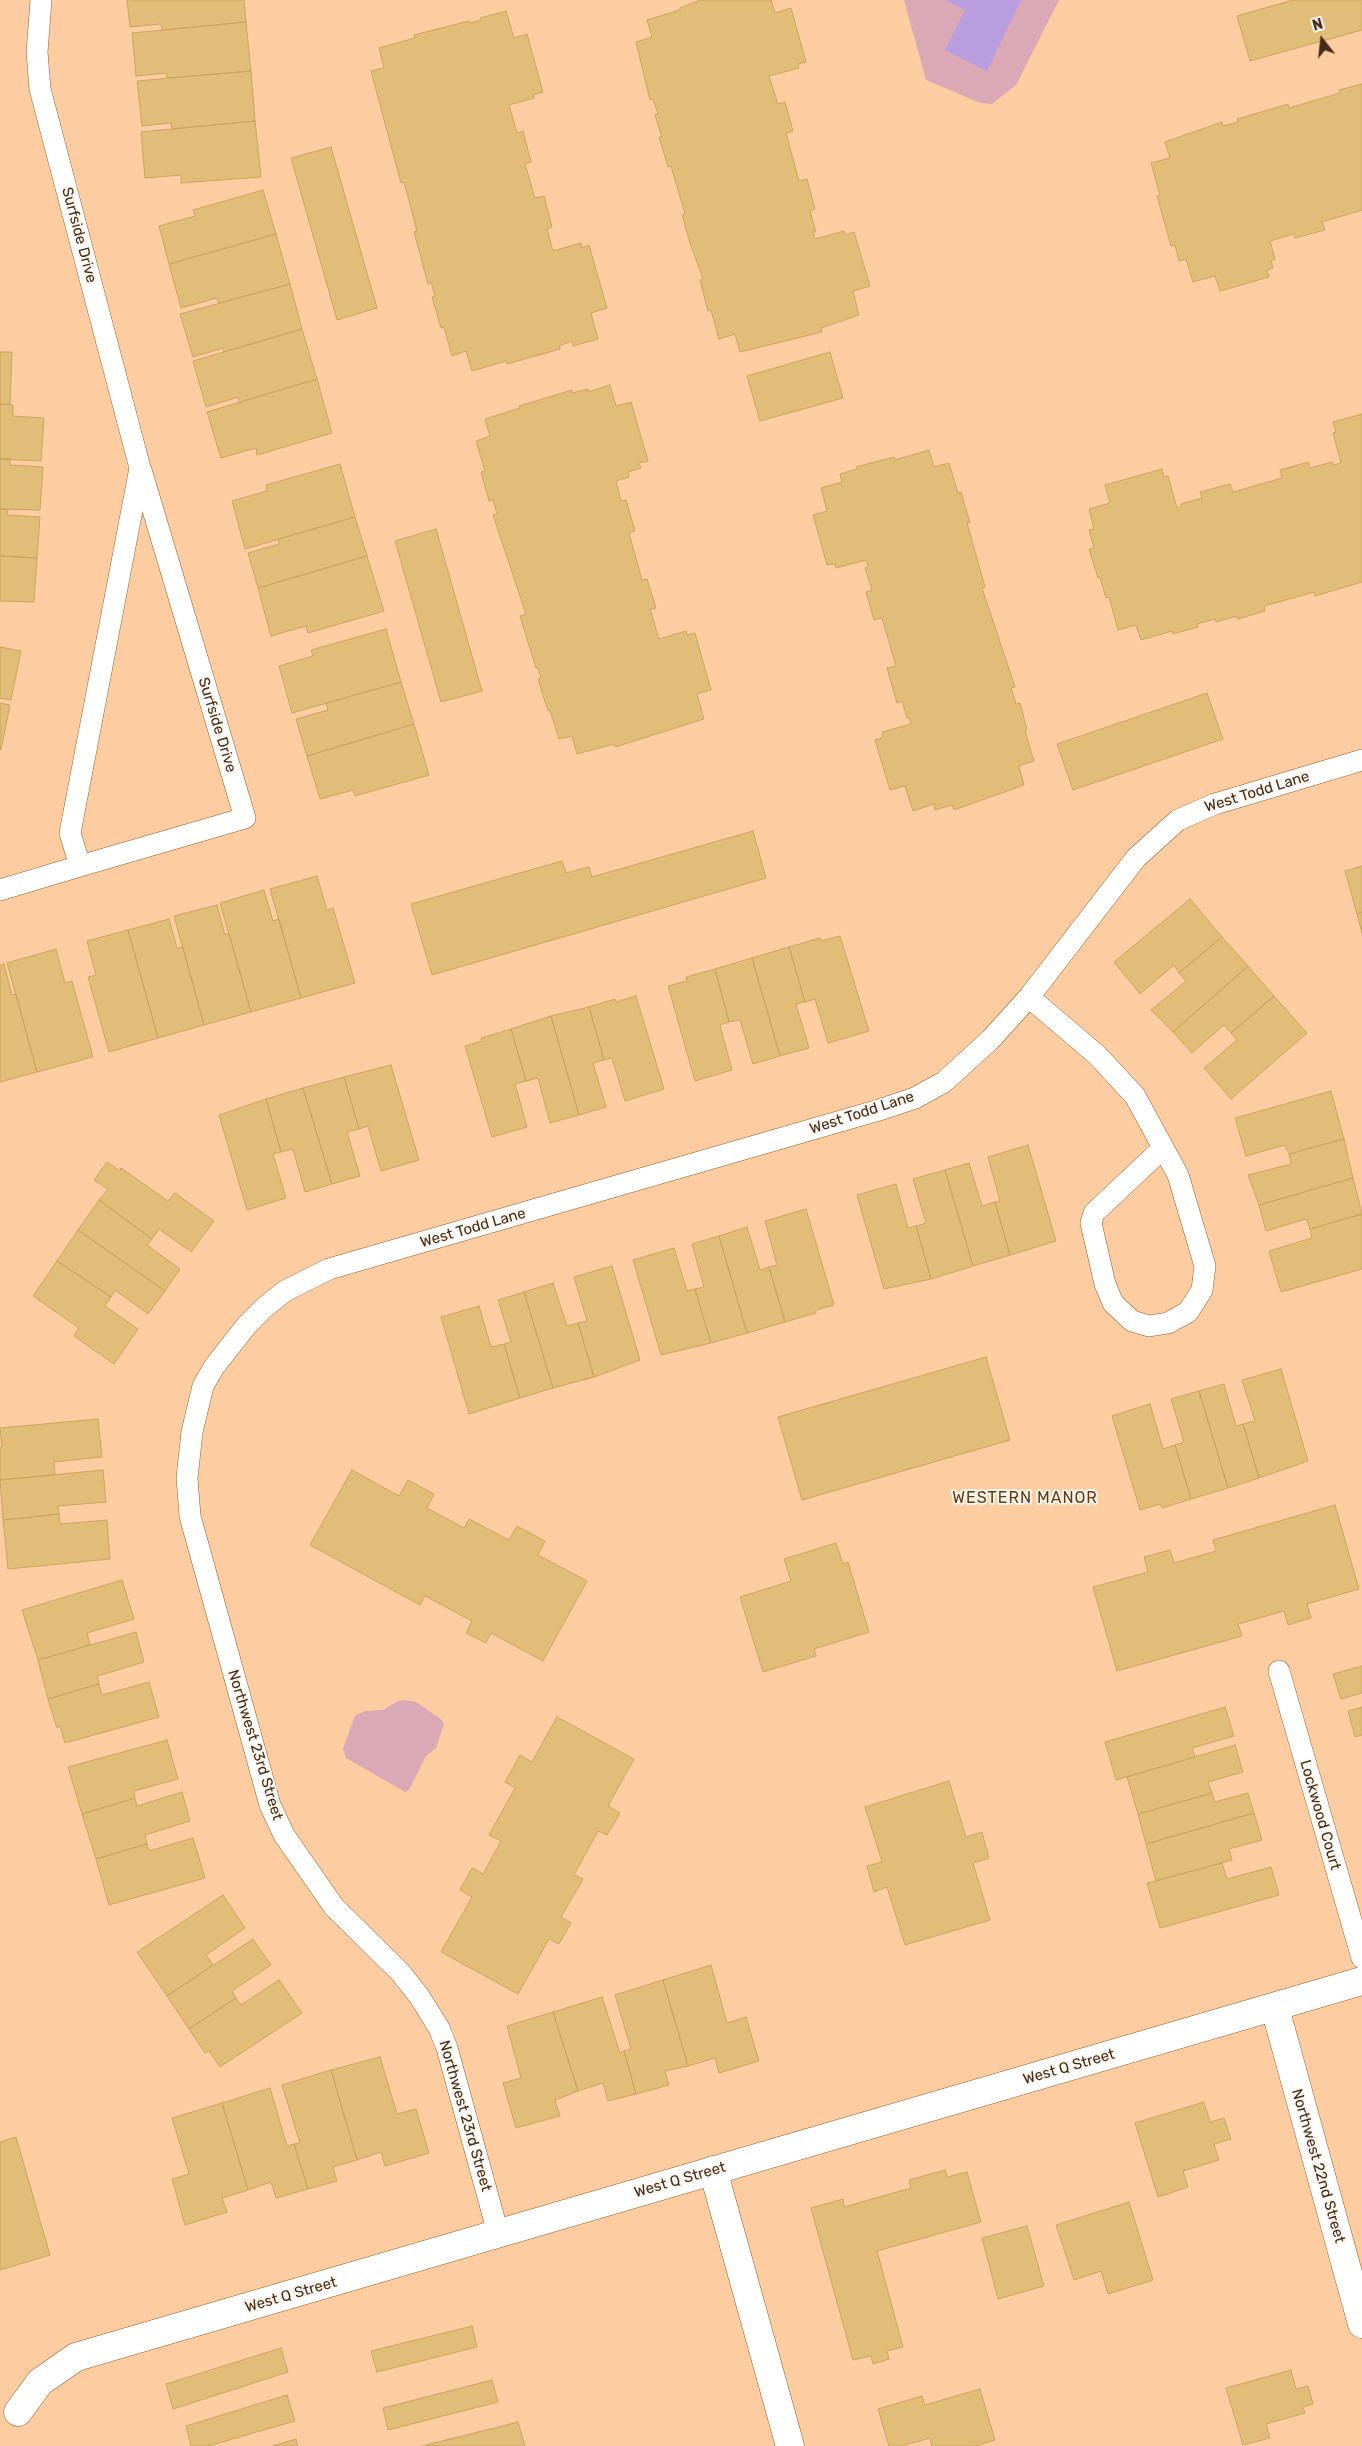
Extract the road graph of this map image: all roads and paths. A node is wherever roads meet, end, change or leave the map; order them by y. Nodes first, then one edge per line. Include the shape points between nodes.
1 (41, 0) edge
2 (140, 468) junction
3 (1362, 760) edge
4 (80, 866) junction
5 (0, 890) edge
6 (1029, 997) junction
7 (1162, 1149) junction
8 (284, 1291) joint
9 (1279, 1671) dead end
10 (1362, 1958) edge
11 (1362, 1981) edge
12 (1275, 2008) junction
13 (714, 2170) junction
14 (498, 2233) junction
15 (1362, 2324) edge
16 (18, 2412) dead end
17 (790, 2446) edge

1 - 2 lane, Surfside Drive via 37,52 40,89
2 - 4 lane, Surfside Drive via 70,833
2 - 4 lane, Surfside Drive via 244,818
3 - 6 lane, West Todd Lane via 1215,804 1178,820 1136,858
4 - 5 lane, Surfside Drive
6 - 7 lane via 1097,1055 1134,1096
6 - 8 lane, West Todd Lane via 991,1039 944,1082 915,1098 329,1270
7 - 7 lane via 1178,1176 1205,1266 1202,1290 1188,1312 1168,1323 1149,1326 1132,1321 1113,1303 1105,1284 1091,1222 1094,1213
8 - 14 lane, Northwest 23rd Street via 246,1326 203,1386 188,1456 190,1516 270,1805 284,1835 334,1907 400,1972 439,2028
9 - 10 lane, Lockwood Court
11 - 12 street, West Q Street
12 - 13 street, West Q Street
12 - 15 street, Northwest 22nd Street
13 - 14 street, West Q Street
13 - 17 street
14 - 16 street, West Q Street via 76,2358 40,2382

